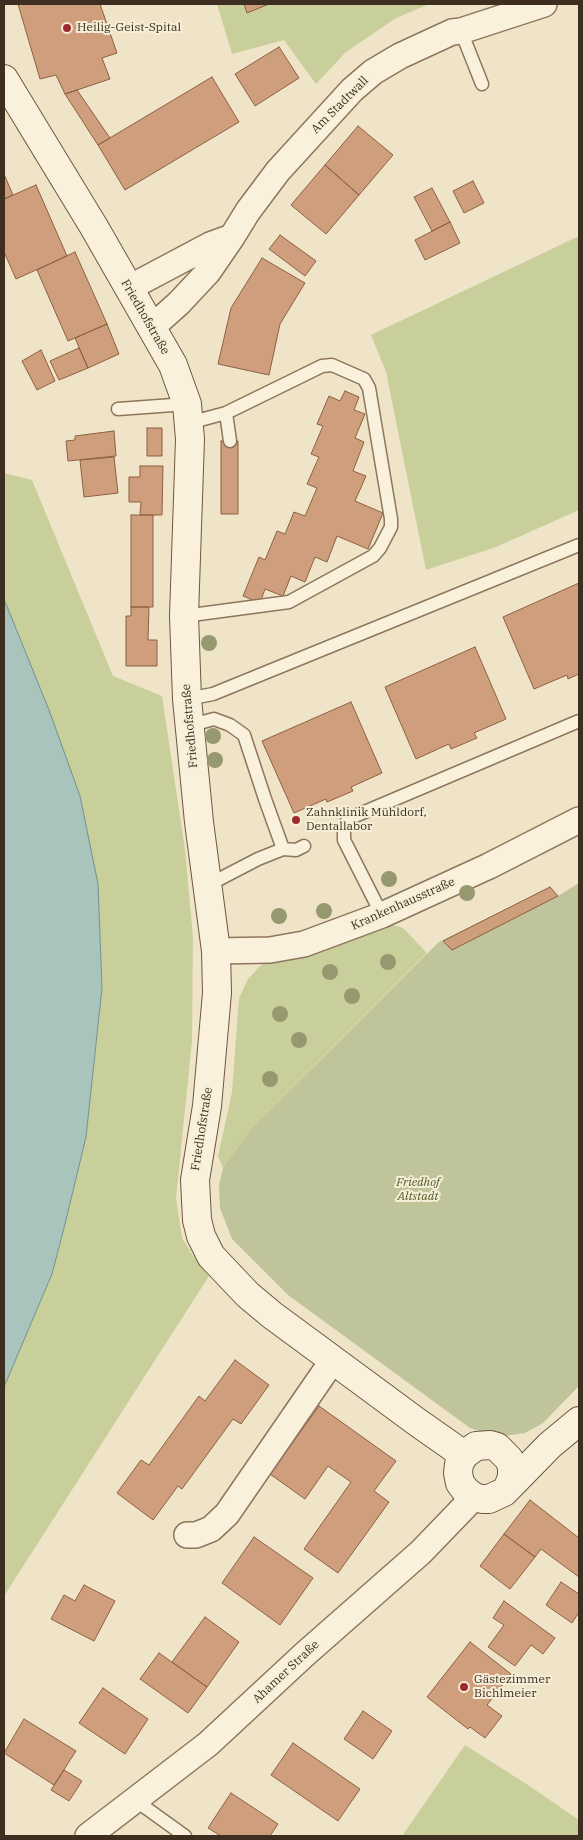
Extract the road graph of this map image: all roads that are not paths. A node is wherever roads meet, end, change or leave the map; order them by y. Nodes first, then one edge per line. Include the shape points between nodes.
1 (544, 4) edge
2 (461, 30) junction
3 (4, 79) edge
4 (482, 84) dead end
5 (232, 237) junction
6 (129, 288) junction
7 (151, 328) junction
8 (118, 408) dead end
9 (226, 413) junction
10 (188, 414) junction
11 (230, 441) dead end
12 (579, 545) edge
13 (184, 616) junction
14 (188, 713) junction
15 (579, 721) edge
16 (579, 820) edge
17 (304, 846) dead end
18 (283, 849) junction
19 (208, 885) junction
20 (382, 916) junction
21 (216, 951) junction
22 (333, 1360) junction
23 (579, 1421) edge
24 (550, 1445) junction
25 (503, 1451) junction
26 (464, 1455) junction
27 (509, 1485) junction
28 (474, 1497) junction
29 (186, 1535) dead end
30 (135, 1800) junction
31 (88, 1836) edge
32 (184, 1836) edge

1 - 2 street, Am Stadtwall
2 - 4 lane
2 - 5 street, Am Stadtwall via 400,56 373,72 352,90 278,171
3 - 6 street, Friedhofstraße
5 - 6 street via 210,245
5 - 7 street, Am Stadtwall via 208,272
6 - 7 street, Friedhofstraße
7 - 10 street, Friedhofstraße via 173,365
8 - 10 lane
9 - 10 lane
9 - 11 lane
9 - 13 lane via 322,366 332,365 364,379 369,388 392,519 380,548 373,556 289,602
10 - 13 street, Friedhofstraße via 190,467
12 - 14 lane via 213,694
13 - 14 street, Friedhofstraße
14 - 18 lane via 230,725 244,735
14 - 19 street, Friedhofstraße
15 - 20 lane via 348,819 344,840
16 - 20 street, Krankenhausstraße
17 - 18 lane via 296,850
18 - 19 lane
19 - 21 street, Friedhofstraße
20 - 21 street, Krankenhausstraße via 304,944 270,950
21 - 22 street, Friedhofstraße via 213,1050 194,1180 201,1236 211,1256 248,1295
22 - 26 street, Friedhofstraße
22 - 29 street via 227,1514 211,1529
23 - 24 street
24 - 25 street
24 - 27 street
25 - 26 street via 483,1445
25 - 27 street via 512,1467
26 - 28 street via 459,1464 460,1483
27 - 28 street via 504,1492 490,1499
28 - 30 street, Ahamer Straße via 420,1552 208,1744
30 - 31 street, Ahamer Straße
30 - 32 lane

